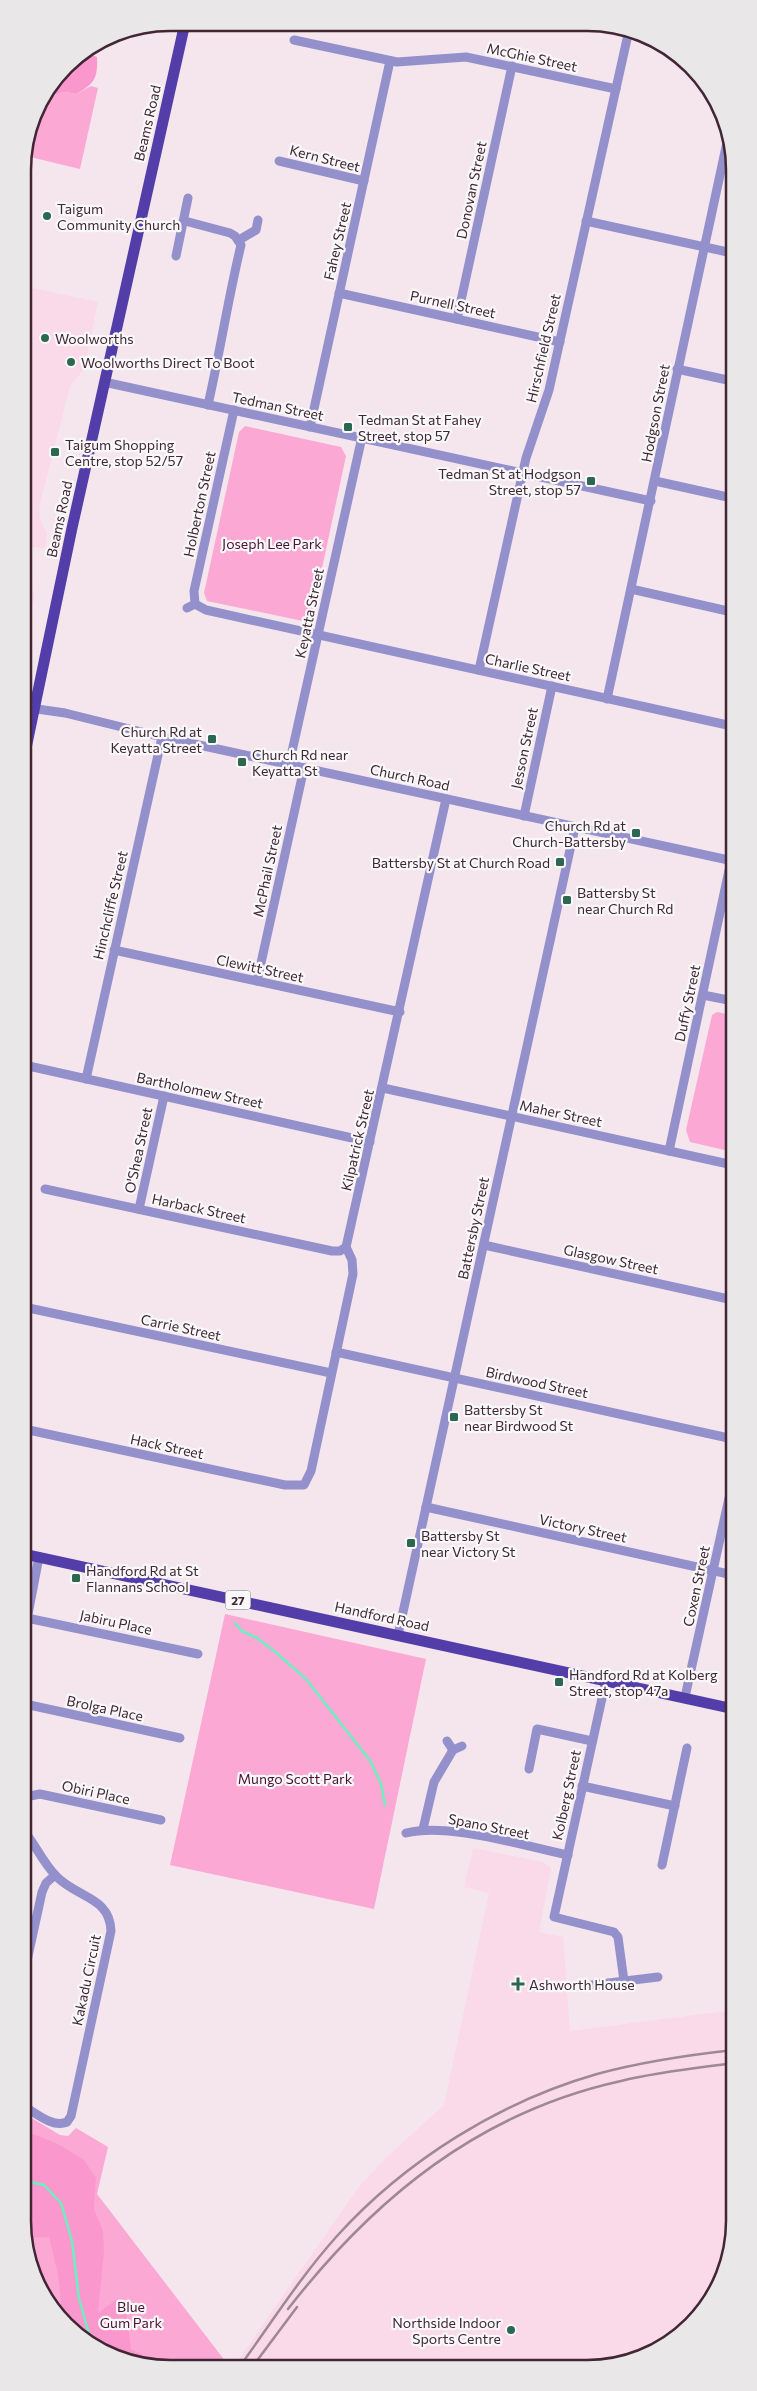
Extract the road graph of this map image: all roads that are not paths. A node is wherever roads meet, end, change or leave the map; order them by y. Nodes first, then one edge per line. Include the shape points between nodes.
1 (183, 31) edge
2 (627, 38) edge
3 (294, 40) dead end
4 (390, 62) junction
5 (512, 66) junction
6 (616, 89) junction
7 (725, 152) edge
8 (279, 161) dead end
9 (364, 181) junction
10 (188, 198) dead end
11 (258, 220) dead end
12 (185, 221) junction
13 (586, 221) junction
14 (239, 240) junction
15 (704, 247) junction
16 (726, 252) edge
17 (176, 256) dead end
18 (339, 293) junction
19 (457, 319) junction
20 (560, 342) junction
21 (677, 369) junction
22 (726, 380) edge
23 (104, 382) junction
24 (208, 405) junction
25 (234, 410) junction
26 (310, 427) junction
27 (362, 437) junction
28 (522, 473) junction
29 (656, 481) junction
30 (726, 497) edge
31 (651, 501) junction
32 (631, 590) junction
33 (726, 611) edge
34 (318, 635) junction
35 (479, 670) junction
36 (552, 686) junction
37 (32, 696) edge
38 (607, 698) junction
39 (32, 708) edge
40 (726, 725) edge
41 (162, 737) junction
42 (290, 765) junction
43 (304, 768) junction
44 (446, 799) junction
45 (524, 816) junction
46 (575, 827) junction
47 (726, 860) edge
48 (726, 890) edge
49 (114, 950) junction
50 (257, 981) junction
51 (703, 995) junction
52 (726, 1000) edge
53 (400, 1012) junction
54 (32, 1067) edge
55 (86, 1079) junction
56 (383, 1088) junction
57 (164, 1096) junction
58 (512, 1116) junction
59 (370, 1142) junction
60 (669, 1151) junction
61 (726, 1163) edge
62 (45, 1189) dead end
63 (138, 1209) junction
64 (484, 1245) junction
65 (346, 1247) junction
66 (725, 1298) edge
67 (31, 1309) edge
68 (336, 1352) junction
69 (331, 1374) junction
70 (454, 1378) junction
71 (31, 1431) edge
72 (725, 1437) edge
73 (304, 1485) joint
74 (426, 1507) junction
75 (725, 1514) edge
76 (31, 1555) edge
77 (39, 1557) junction
78 (713, 1570) junction
79 (725, 1573) edge
80 (31, 1596) edge
81 (31, 1619) edge
82 (398, 1635) junction
83 (198, 1654) dead end
84 (606, 1680) junction
85 (685, 1697) junction
86 (31, 1705) edge
87 (725, 1707) edge
88 (180, 1738) dead end
89 (447, 1741) dead end
90 (592, 1741) junction
91 (462, 1746) dead end
92 (687, 1748) dead end
93 (452, 1750) junction
94 (529, 1769) dead end
95 (582, 1786) junction
96 (31, 1796) edge
97 (675, 1806) junction
98 (161, 1820) dead end
99 (423, 1829) junction
100 (406, 1833) dead end
101 (31, 1841) edge
102 (568, 1855) junction
103 (662, 1865) dead end
104 (55, 1875) junction
105 (31, 1942) edge
106 (658, 1977) dead end
107 (624, 1981) junction
108 (592, 1985) dead end
109 (31, 2110) edge

1 - 23 main road, Beams Road
2 - 6 street, Hirschfield Street
3 - 4 street, McGhie Street
4 - 5 street, McGhie Street via 459,57
4 - 9 street, Fahey Street
5 - 6 street, McGhie Street
5 - 19 street, Donovan Street
6 - 13 street, Hirschfield Street
7 - 15 street, Hodgson Street
8 - 9 street, Kern Street
9 - 18 street, Fahey Street
10 - 12 street
11 - 14 street via 256,230
12 - 14 street via 230,233
12 - 17 street
13 - 15 street
13 - 20 street, Hirschfield Street
14 - 24 street via 241,245
15 - 16 street
15 - 21 street, Hodgson Street
18 - 19 street, Purnell Street
18 - 26 street, Fahey Street
19 - 20 street, Purnell Street
20 - 28 street, Hirschfield Street via 547,400
21 - 22 street
21 - 29 street, Hodgson Street
23 - 24 street, Tedman Street
23 - 37 main road, Beams Road
24 - 25 street, Tedman Street
25 - 26 street, Tedman Street
25 - 34 street, Holberton Street via 191,606
26 - 27 street, Tedman Street
27 - 28 street, Tedman Street
27 - 34 street, Keyatta Street
28 - 31 street, Tedman Street
28 - 35 street, Hirschfield Street
29 - 30 street
29 - 31 street, Hodgson Street
31 - 32 street, Hodgson Street
32 - 33 street
32 - 38 street, Hodgson Street
34 - 35 street, Charlie Street
34 - 42 street, Keyatta Street
35 - 36 street, Charlie Street
36 - 38 street, Charlie Street
36 - 45 street, Jesson Street
38 - 40 street, Charlie Street
39 - 41 street, Church Road via 65,713
41 - 42 street, Church Road
41 - 49 street, Hinchcliffe Street
42 - 43 street, Church Road
43 - 44 street, Church Road
43 - 50 street, McPhail Street
44 - 45 street, Church Road
44 - 53 street, Kilpatrick Street
45 - 46 street, Church Road
46 - 47 street, Church Road
46 - 58 street, Battersby Street
48 - 51 street, Duffy Street
49 - 50 street, Clewitt Street
49 - 55 street, Hinchcliffe Street
50 - 53 street, Clewitt Street
51 - 52 street
51 - 60 street, Duffy Street
53 - 56 street, Kilpatrick Street
54 - 55 street, Bartholomew Street
55 - 57 street, Bartholomew Street
56 - 58 street, Maher Street
56 - 59 street, Kilpatrick Street
57 - 59 street, Bartholomew Street
57 - 63 street, O'Shea Street
58 - 60 street, Maher Street
58 - 64 street, Battersby Street
59 - 65 street, Kilpatrick Street
60 - 61 street, Maher Street
62 - 63 street, Harback Street
63 - 65 street, Harback Street via 336,1252
64 - 66 street, Glasgow Street
64 - 70 street, Battersby Street
65 - 68 street, Kilpatrick Street via 352,1260 353,1274
67 - 69 street, Carrie Street
68 - 69 street, Kilpatrick Street
68 - 70 street, Birdwood Street
69 - 73 street, Kilpatrick Street via 311,1471
70 - 72 street, Birdwood Street
70 - 74 street, Battersby Street
71 - 73 street, Hack Street via 285,1485
74 - 78 street, Victory Street
74 - 82 street, Battersby Street
75 - 78 street, Coxen Street
76 - 77 main road, Handford Road / 27
77 - 80 street
77 - 82 main road, Handford Road / 27
78 - 79 street, Victory Street
78 - 85 street, Coxen Street
81 - 83 street, Jabiru Place
82 - 84 main road, Handford Road / 27
84 - 85 main road, Handford Road / 27
84 - 90 street, Kolberg Street
85 - 87 main road, Handford Road / 27
86 - 88 street, Brolga Place
89 - 93 street
90 - 94 street via 538,1729
90 - 95 street, Kolberg Street
91 - 93 street
92 - 97 street
93 - 99 street via 434,1782
95 - 97 street
95 - 102 street, Kolberg Street
96 - 98 street, Obiri Place via 40,1794
97 - 103 street
99 - 100 street, Spano Street
99 - 102 street, Spano Street via 460,1832
101 - 104 street, Kakadu Circuit
102 - 107 street, Kolberg Street via 554,1917 614,1932 618,1937
104 - 105 street via 42,1892
104 - 109 street, Kakadu Circuit via 101,1905 107,1911 111,1931 68,2122 55,2124
106 - 107 street
107 - 108 street

